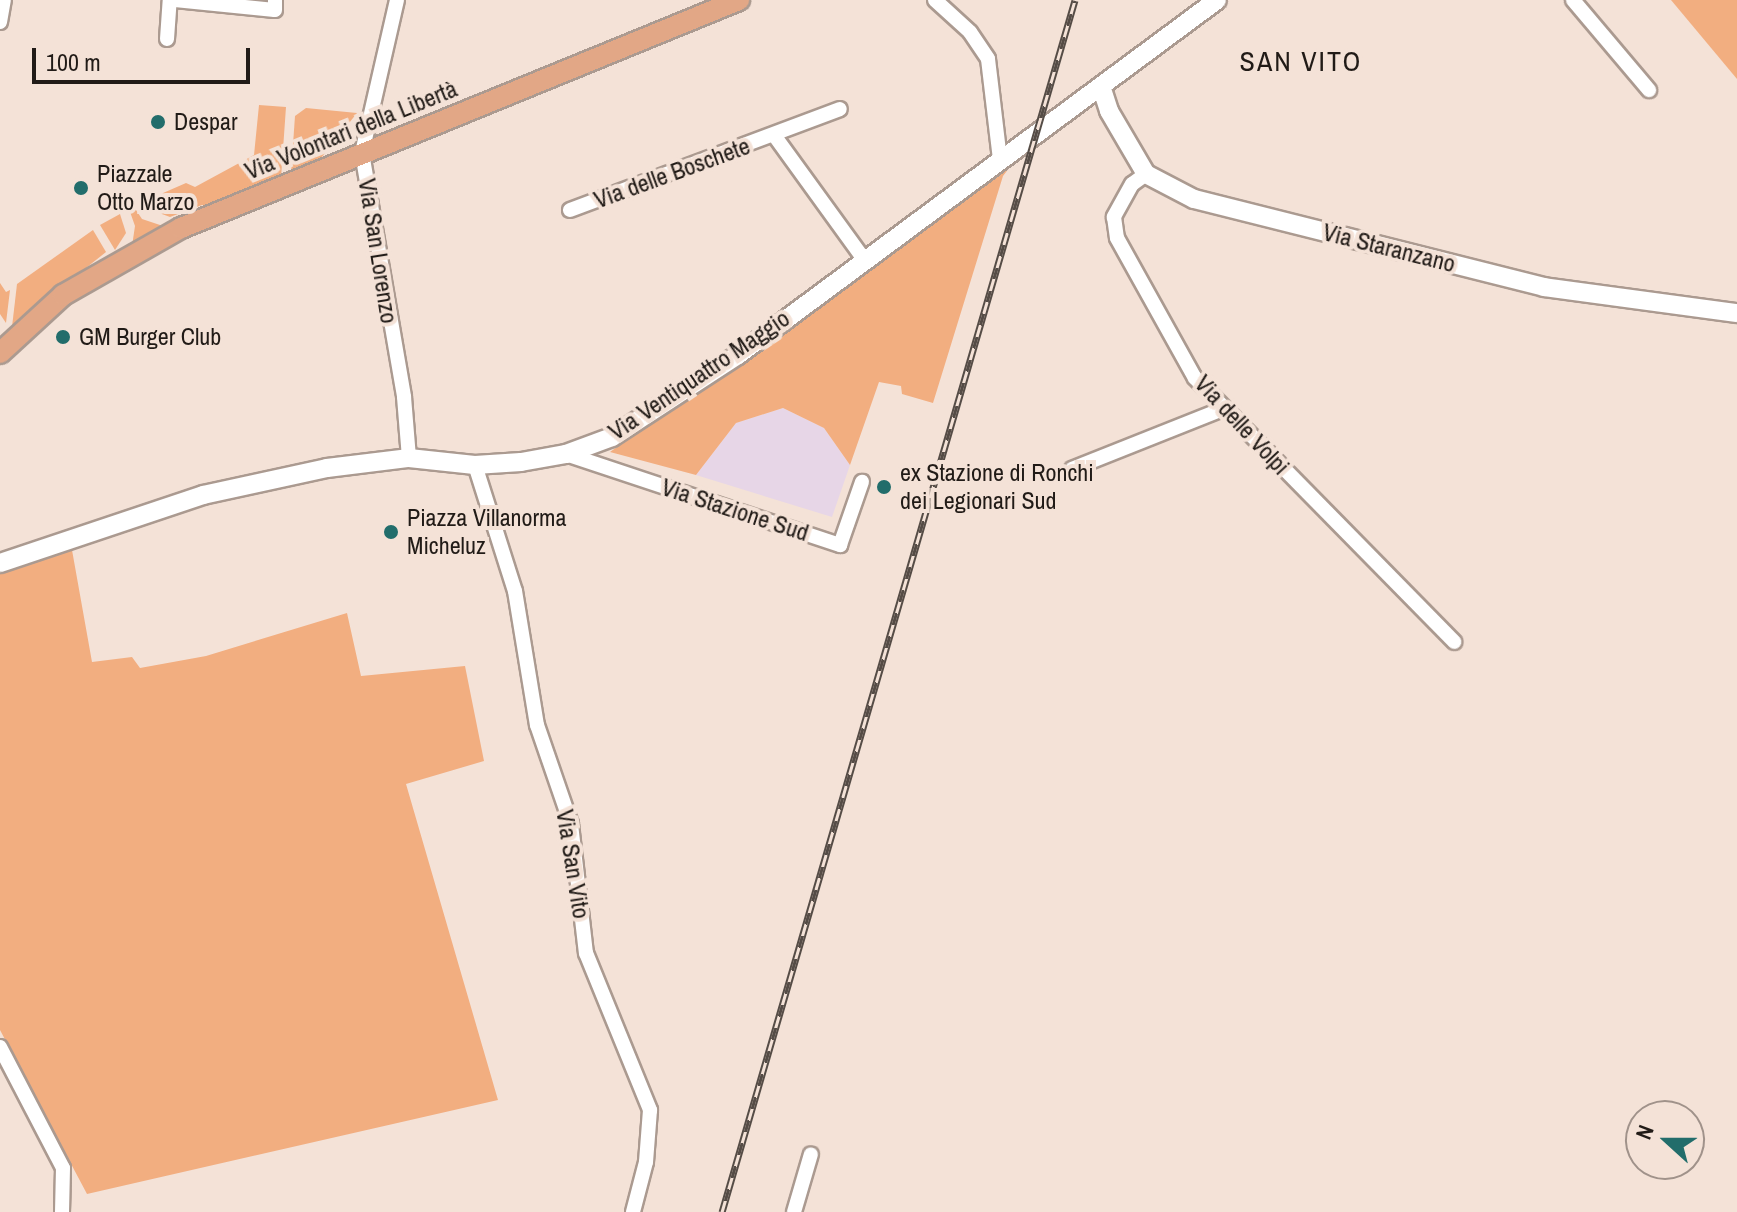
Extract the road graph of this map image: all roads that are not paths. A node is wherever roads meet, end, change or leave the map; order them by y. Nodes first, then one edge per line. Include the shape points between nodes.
1 (4, 0) edge
2 (172, 0) edge
3 (275, 0) edge
4 (397, 0) edge
5 (739, 0) edge
6 (935, 0) edge
7 (1217, 0) edge
8 (1573, 0) edge
9 (0, 22) edge
10 (167, 39) dead end
11 (1101, 86) junction
12 (1649, 90) dead end
13 (840, 109) dead end
14 (774, 135) junction
15 (362, 153) junction
16 (1000, 159) junction
17 (1146, 174) junction
18 (570, 210) dead end
19 (863, 258) junction
20 (1737, 313) edge
21 (3, 350) edge
22 (1223, 409) junction
23 (566, 454) junction
24 (409, 458) junction
25 (475, 465) junction
26 (1072, 469) dead end
27 (862, 482) dead end
28 (0, 563) edge
29 (1454, 642) dead end
30 (0, 1047) edge
31 (811, 1154) dead end
32 (62, 1212) edge
33 (633, 1212) edge
34 (794, 1212) edge

1 - 9 street
2 - 3 street via 275,10
2 - 10 street
4 - 15 street, Via San Lorenzo
5 - 15 main road, Via Volontari della Libertà
6 - 16 street via 970,32 988,59
7 - 11 street, Via Ventiquattro Maggio
8 - 12 street
11 - 16 street, Via Ventiquattro Maggio
11 - 17 street via 1109,111
13 - 14 street, Via delle Boschete
14 - 18 street, Via delle Boschete
14 - 19 street, Via delle Boschete
15 - 21 main road, Via Volontari della Libertà via 128,255 63,295
15 - 24 street, Via San Lorenzo via 404,397
16 - 19 street, Via Ventiquattro Maggio
17 - 20 street, Via Staranzano via 1194,199 1544,287
17 - 22 street, Via delle Volpi via 1132,184 1114,217 1117,238 1195,378
19 - 23 street, Via Ventiquattro Maggio via 738,355 612,437
22 - 26 street
22 - 29 street, Via delle Volpi
23 - 25 street, Via Ventiquattro Maggio
23 - 27 street, Via Stazione Sud via 840,545
24 - 25 street, Via Ventiquattro Maggio
24 - 28 street, Via Ventiquattro Maggio via 327,468 203,495
25 - 33 street, Via San Vito via 515,591 537,725 571,824 586,953 650,1110 646,1162
30 - 32 street via 63,1168
31 - 34 street

